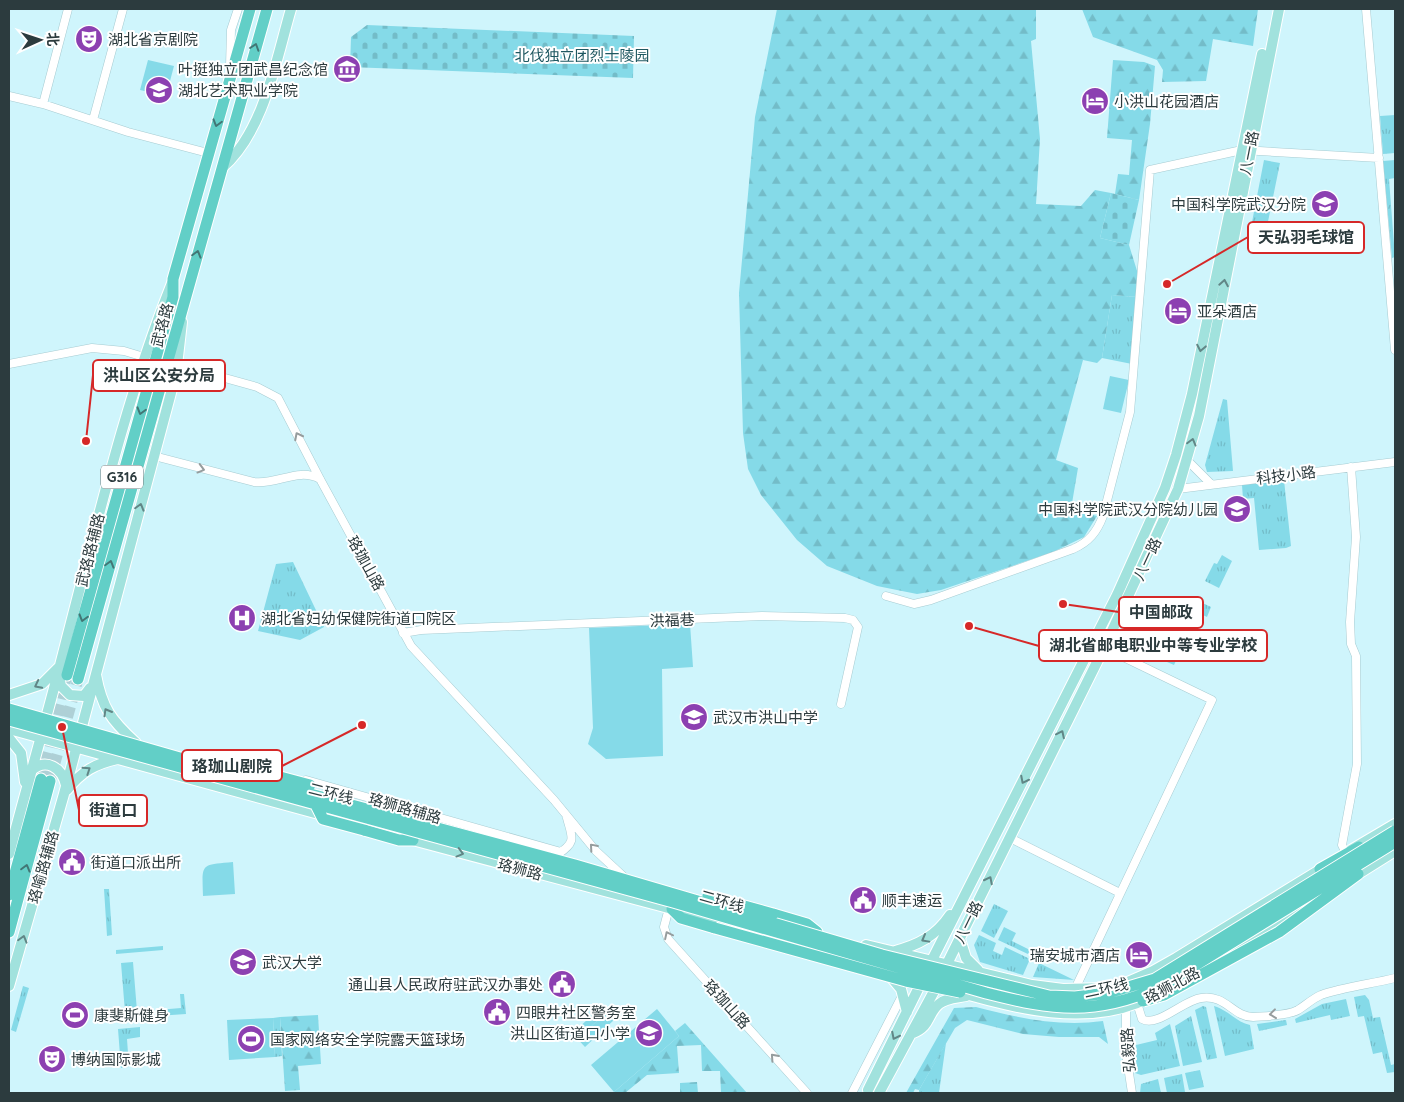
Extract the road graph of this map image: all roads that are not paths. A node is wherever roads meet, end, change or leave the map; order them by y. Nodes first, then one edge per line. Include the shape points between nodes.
1 (68, 9) edge
2 (123, 9) edge
3 (238, 9) edge
4 (250, 9) edge
5 (267, 9) edge
6 (291, 9) edge
7 (1272, 9) edge
8 (1279, 9) edge
9 (1366, 9) edge
10 (230, 76) junction
11 (9, 96) edge
12 (43, 104) junction
13 (93, 120) junction
14 (1246, 150) junction
15 (208, 153) junction
16 (1379, 158) junction
17 (222, 168) junction
18 (173, 279) junction
19 (184, 301) junction
20 (1395, 350) edge
21 (144, 357) junction
22 (9, 364) edge
23 (178, 365) junction
24 (154, 456) junction
25 (1188, 460) junction
26 (1395, 462) edge
27 (1351, 467) junction
28 (320, 479) junction
29 (1211, 484) junction
30 (1178, 489) junction
31 (886, 596) dead end
32 (403, 633) junction
33 (1092, 642) junction
34 (1104, 648) junction
35 (95, 672) junction
36 (66, 673) junction
37 (92, 687) junction
38 (9, 695) edge
39 (841, 704) dead end
40 (9, 705) edge
41 (9, 709) edge
42 (46, 716) junction
43 (9, 720) edge
44 (82, 726) junction
45 (9, 729) edge
46 (40, 737) junction
47 (9, 738) edge
48 (136, 743) junction
49 (76, 747) junction
50 (118, 759) junction
51 (227, 768) junction
52 (31, 771) junction
53 (26, 789) junction
54 (65, 790) junction
55 (316, 805) junction
56 (565, 814) junction
57 (1395, 825) edge
58 (1395, 832) edge
59 (1010, 838) junction
60 (413, 840) junction
61 (489, 841) junction
62 (1395, 842) edge
63 (1395, 851) edge
64 (1346, 853) junction
65 (9, 854) edge
66 (558, 854) junction
67 (575, 865) junction
68 (1320, 869) junction
69 (1358, 874) junction
70 (623, 876) junction
71 (968, 890) junction
72 (1120, 893) junction
73 (9, 895) edge
74 (670, 908) junction
75 (9, 932) edge
76 (817, 932) junction
77 (1217, 932) junction
78 (960, 939) junction
79 (891, 951) junction
80 (1231, 953) junction
81 (932, 961) junction
82 (947, 964) junction
83 (886, 971) junction
84 (981, 972) junction
85 (1395, 978) edge
86 (922, 982) junction
87 (9, 986) edge
88 (937, 986) junction
89 (1075, 989) junction
90 (986, 993) junction
91 (903, 994) junction
92 (969, 996) junction
93 (1137, 1003) junction
94 (1110, 1004) junction
95 (1126, 1006) junction
96 (907, 1012) junction
97 (913, 1033) junction
98 (868, 1090) dead end
99 (807, 1093) edge
100 (852, 1093) edge
101 (880, 1093) edge
102 (1132, 1093) edge

1 - 12 street
2 - 13 street
3 - 10 street via 231,30
4 - 10 highway, 武珞路 / G316
17 -> 5 highway, 武珞路 / G316
6 - 17 main road via 255,122 239,151
7 - 14 main road, 八一路
8 - 14 main road, 八一路
9 - 16 street
10 -> 15 highway, 武珞路 / G316
11 - 12 street
12 - 13 street
13 - 15 street
14 - 16 street
25 -> 14 main road, 八一路 via 1204,395
14 - 31 street via 1150,170 1130,412 1103,516 1096,531 1073,549 931,600 914,604
14 -> 33 main road, 八一路 via 1176,455 1137,553
15 - 18 highway, 武珞路 / G316
16 - 20 street
19 -> 17 highway, 武珞路 / G316
18 - 21 main road, 武珞路辅路
18 -> 36 highway, 武珞路 / G316 via 173,297
19 - 23 main road
36 -> 19 highway, 武珞路 / G316
21 - 22 street via 124,351 92,348
21 - 36 main road, 武珞路辅路 via 106,485
23 - 24 main road
28 -> 23 street, 珞珈山路 via 278,398 257,387
24 -> 28 street via 254,482 269,483 302,473
35 -> 24 main road
25 - 29 street
25 - 30 main road, 八一路
26 - 27 street, 科技小路
27 - 29 street, 科技小路
27 - 64 street via 1356,537 1350,622 1351,644 1356,656 1358,758 1342,845
28 - 32 street, 珞珈山路
29 - 30 street, 科技小路
30 - 34 main road, 八一路
32 - 39 street, 洪福巷 via 762,616 845,618 853,620 858,627
32 - 56 street, 珞珈山路 via 416,652
33 - 34 street
33 -> 71 main road, 八一路
59 -> 34 main road, 八一路
34 - 72 street via 1212,700
35 - 37 main road
48 -> 35 main road via 107,712
36 - 37 main road via 61,686 70,695 84,696
36 -> 38 main road
36 - 42 main road, 武珞路辅路
37 - 44 main road
40 - 42 main road, 珞狮路
41 - 61 highway, 二环线, bridge via 232,773
42 - 44 main road, 珞狮路
42 - 46 main road, 武珞路辅路
43 - 55 highway, 二环线, bridge
44 - 48 main road, 珞狮路
44 - 49 main road
45 - 46 main road, 珞狮路
46 - 49 main road, 珞狮路
46 - 52 main road
47 - 53 main road via 21,753
48 - 51 main road, 珞狮路
49 - 50 main road, 珞狮路
49 - 54 main road, 珞喻路辅路
54 -> 50 main road via 90,767
50 - 60 main road, 珞狮路
51 - 61 highway, bridge via 254,770 473,829
51 - 66 main road, 珞狮路
52 - 53 main road
52 - 54 main road via 42,765 56,767 62,772
53 - 65 main road
87 -> 54 main road, 珞喻路辅路
55 - 60 highway, bridge via 322,819 399,840
55 - 90 highway, 二环线, bridge via 664,900
56 - 66 street, 珞珈山路 via 572,841
70 -> 56 street, 珞珈山路 via 596,851
57 - 64 main road, 珞狮北路
57 - 68 highway
58 - 67 highway, 二环线, bridge via 1155,978 1119,991 1075,997 1024,991 882,955
59 - 72 street
78 -> 59 main road, 八一路
60 -> 74 main road, 珞狮路
61 - 67 highway, 二环线, bridge
62 - 94 highway, 二环线, bridge via 1160,987
63 - 69 main road, 珞狮北路
64 - 68 main road, 珞狮北路
66 - 70 main road, 珞狮路
67 - 76 highway, bridge via 596,865 773,914 807,924
68 - 77 main road, 珞狮北路
69 - 80 main road, 珞狮北路
69 - 94 highway, bridge via 1279,932 1184,985 1152,999 1120,1006
70 - 76 main road, 珞狮路
71 -> 79 main road via 931,936 908,948
71 - 81 main road, 八一路
72 - 89 street
75 -> 73 highway via 45,780
74 - 83 main road, 珞狮路
74 - 90 highway, bridge via 681,918 906,981 970,994
99 -> 74 street, 珞珈山路 via 668,938 664,927
76 - 79 main road, 珞狮路
77 - 80 main road
77 - 89 main road, 珞狮北路 via 1153,971 1126,982 1100,989
78 - 82 main road, 八一路
78 - 84 main road via 966,958
79 - 81 main road, 珞狮路
80 - 93 main road, 珞狮北路
81 - 82 main road, 珞狮北路
81 - 86 main road, 八一路
82 - 84 main road, 珞狮北路
82 - 88 main road, 八一路
83 - 86 main road, 珞狮路
83 - 91 main road
84 - 89 main road, 珞狮北路 via 1032,985
85 -> 93 street via 1318,997 1293,1012 1251,1017 1220,999 1200,998 1146,1021 1142,1019
86 - 88 main road, 珞狮北路
86 - 96 main road, 八一路
88 - 92 main road, 珞狮北路
88 - 97 main road, 八一路
90 - 94 highway, 二环线, bridge via 1064,1008
91 - 96 main road
91 - 100 street
92 - 95 main road, 珞狮北路 via 1020,1008 1061,1013
92 - 97 main road via 937,1005 923,1029
93 - 95 main road, 珞狮北路
95 - 102 street, 弘毅路 via 1126,1053
96 -> 98 main road, 八一路
97 - 101 main road, 八一路

